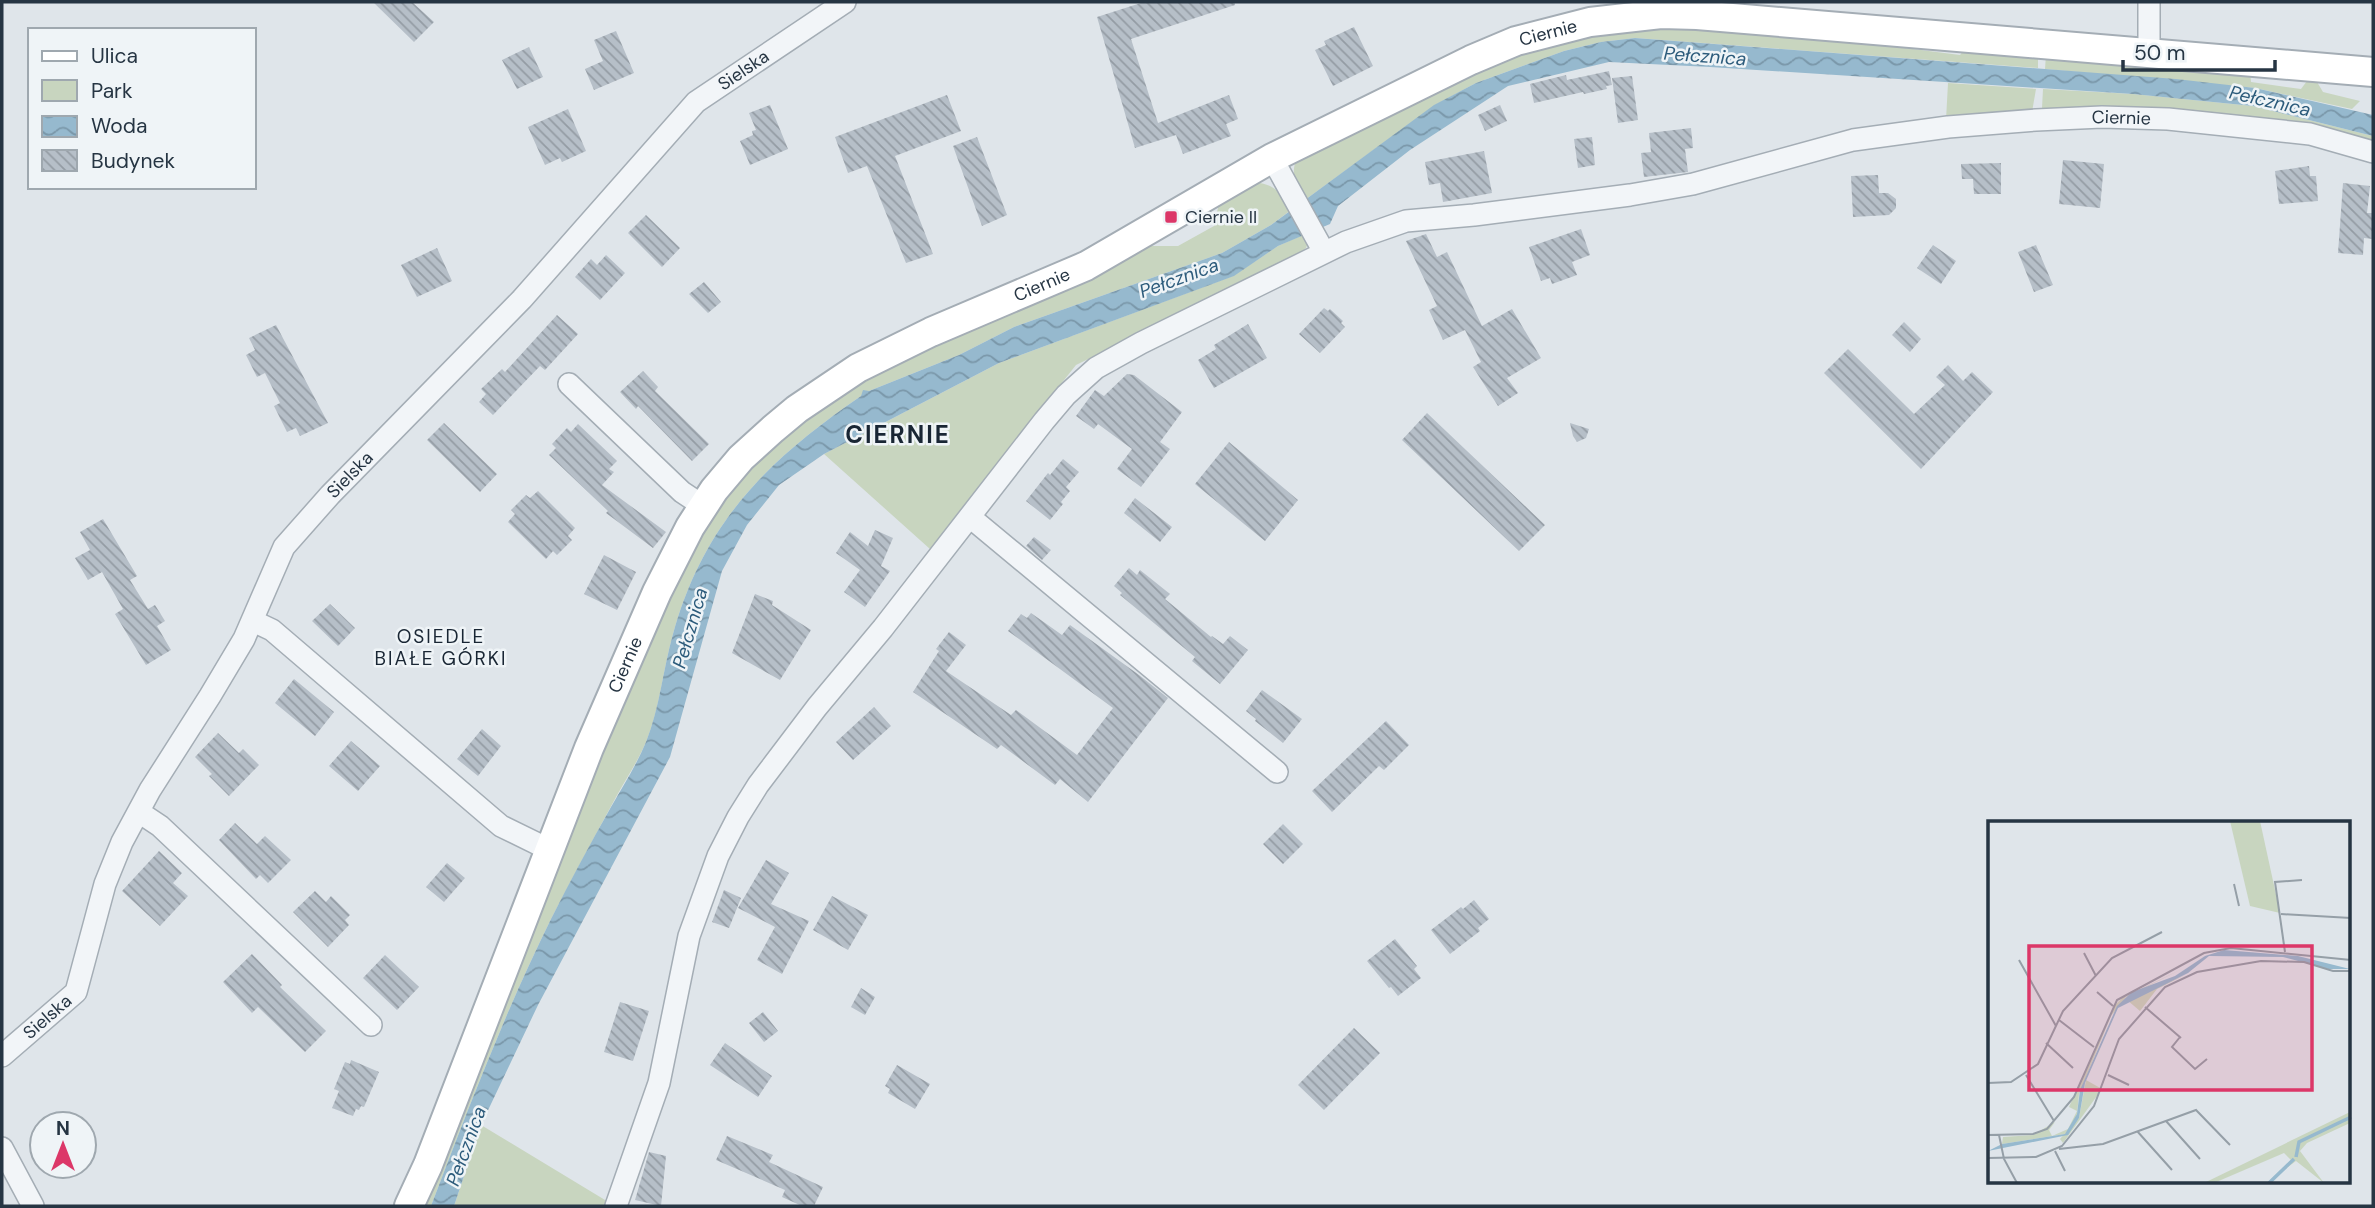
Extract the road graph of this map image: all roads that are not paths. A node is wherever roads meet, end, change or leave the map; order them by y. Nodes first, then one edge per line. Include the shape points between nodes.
1 (845, 2) edge
2 (2149, 2) edge
3 (2150, 52) junction
4 (2373, 72) edge
5 (2373, 152) edge
6 (1272, 158) junction
7 (1324, 252) junction
8 (569, 384) dead end
9 (703, 506) junction
10 (970, 517) junction
11 (253, 621) junction
12 (1277, 772) dead end
13 (139, 812) junction
14 (550, 850) junction
15 (372, 1025) dead end
16 (2, 1056) edge
17 (2, 1148) edge
18 (33, 1206) edge
19 (409, 1206) edge
20 (616, 1206) edge

1 - 11 street, Sielska via 696,102 522,299 284,547
2 - 3 street
3 - 4 street, Ciernie
3 - 6 street, Ciernie via 1697,15 1615,17 1516,41
5 - 7 street, Ciernie via 2310,134 2168,120 2102,117 1948,127 1853,140 1693,184 1630,195 1406,221
6 - 7 street
6 - 9 street, Ciernie via 1087,266 858,368 773,429 741,458
7 - 10 street, Ciernie via 1096,368 1066,395
8 - 9 street via 682,492
9 - 14 street, Ciernie via 657,592
10 - 12 street
10 - 20 street, Ciernie via 800,729 738,817 693,924 659,1083
11 - 13 street, Sielska
11 - 14 street via 272,629 501,826
13 - 15 street via 160,826
13 - 16 street, Sielska via 105,884 75,992
14 - 19 street, Ciernie
17 - 18 street

